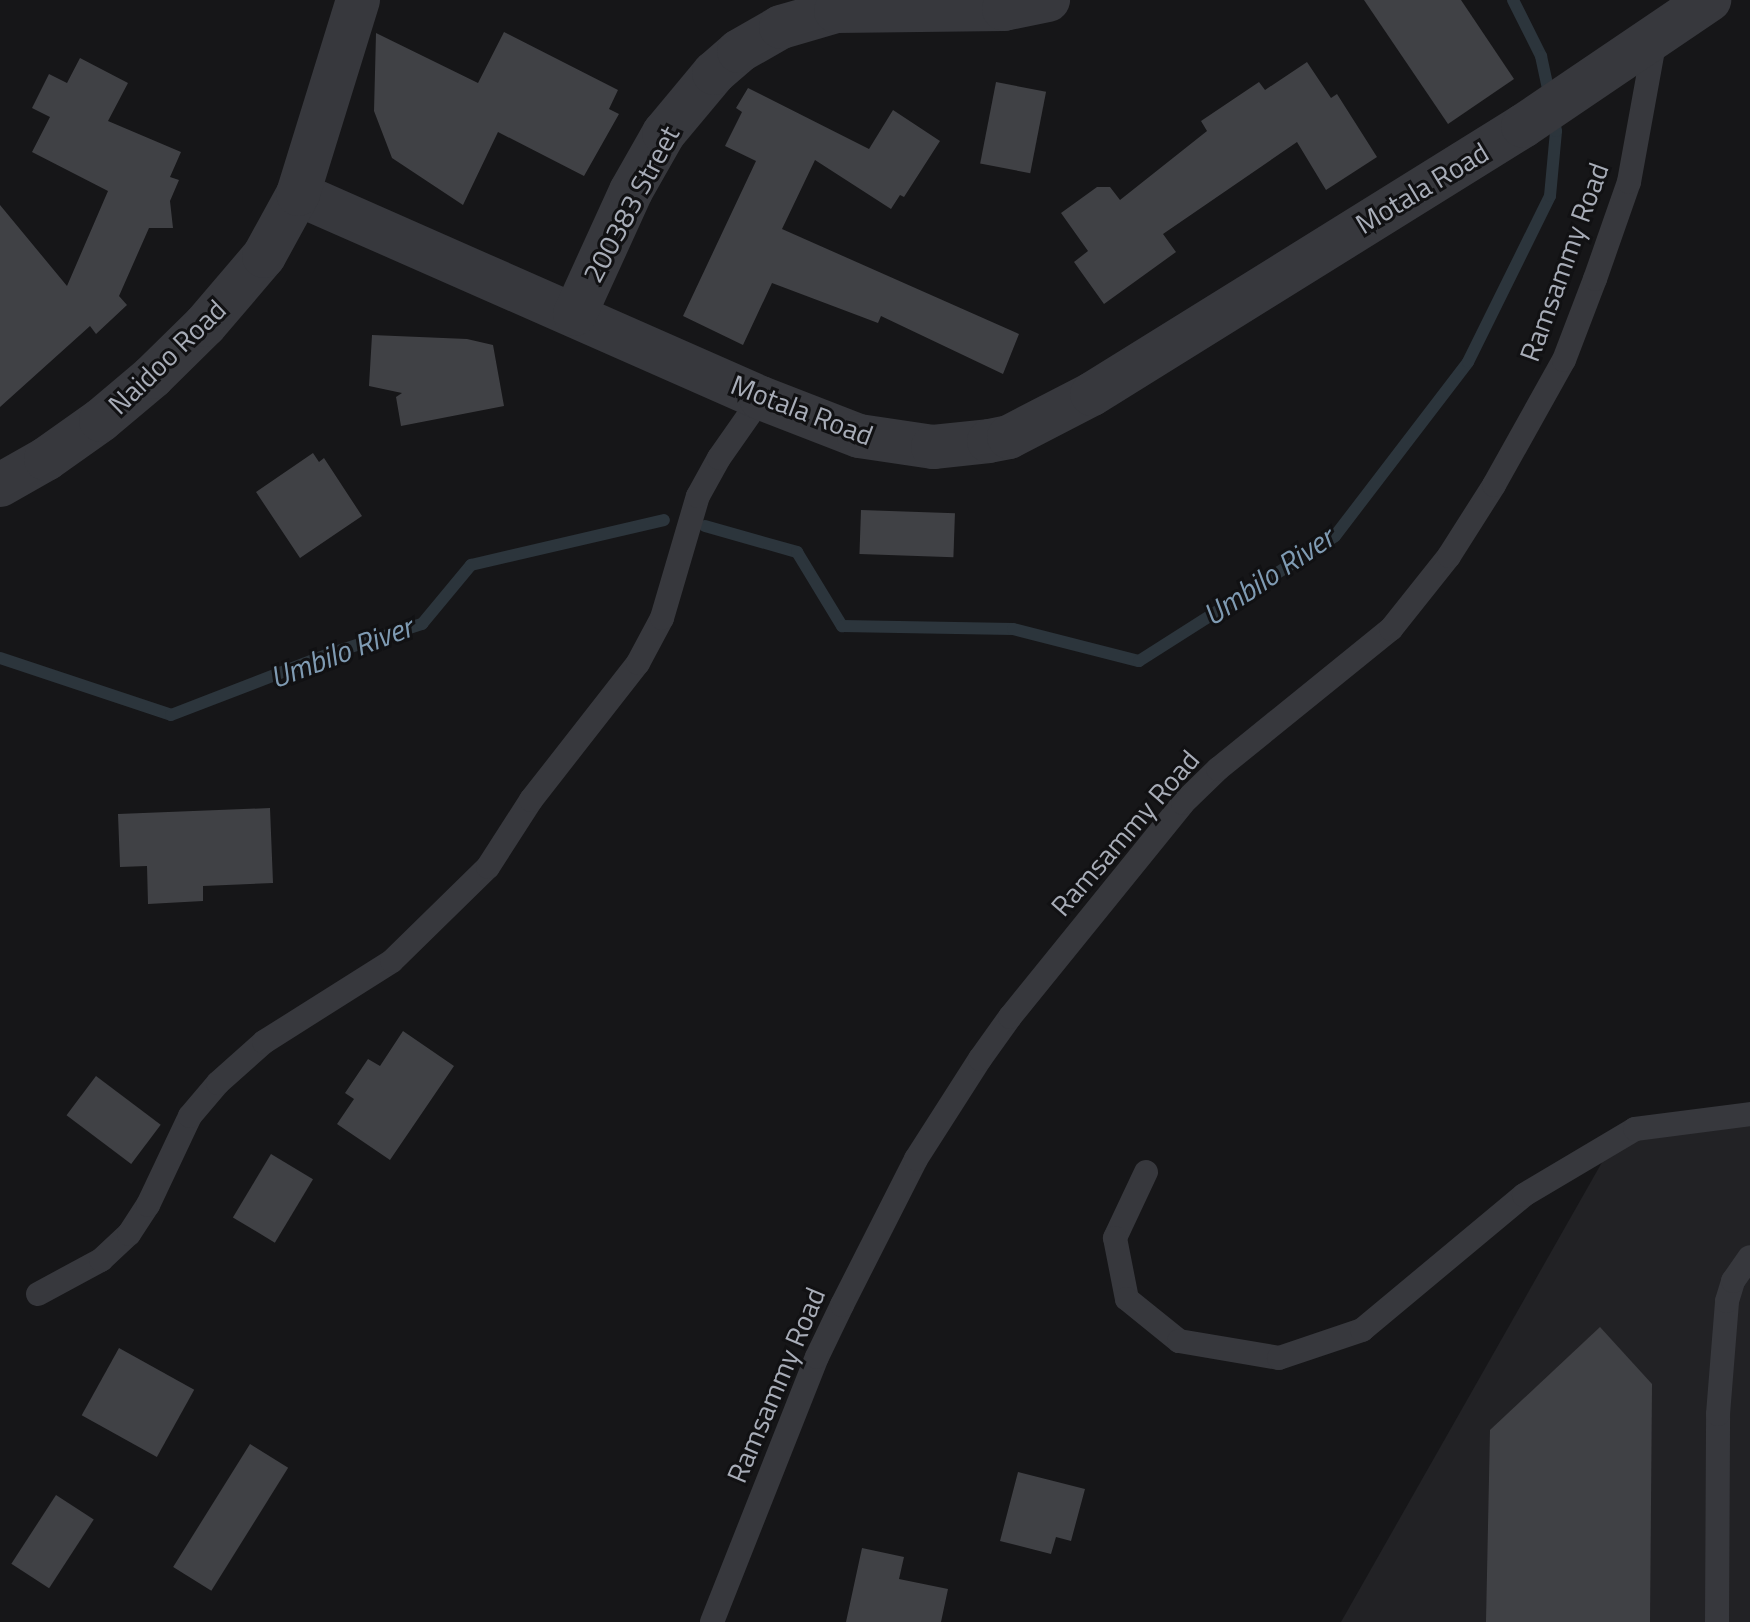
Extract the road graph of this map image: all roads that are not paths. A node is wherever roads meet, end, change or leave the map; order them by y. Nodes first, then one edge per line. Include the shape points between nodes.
1 (358, 0) edge
2 (1048, 0) edge
3 (1709, 0) edge
4 (1655, 39) junction
5 (298, 194) junction
6 (575, 314) junction
7 (761, 398) junction
8 (0, 485) edge
9 (1750, 1114) edge
10 (1146, 1172) dead end
11 (1750, 1257) edge
12 (38, 1294) dead end
13 (712, 1622) edge
14 (1717, 1622) edge

1 - 5 street
2 - 6 street, 200383 Street via 1004,9 836,11 781,27 739,51 664,133 631,191
3 - 4 street, Motala Road
4 - 7 street, Motala Road via 1092,394 1009,437 944,446 897,444 859,436
4 - 13 lane, Ramsammy Road via 1629,182 1595,279 1564,360 1494,485 1449,556 1391,629 1183,803 980,1059 916,1159 836,1318
5 - 6 street, Motala Road
5 - 8 street, Naidoo Road via 264,256 152,377 79,436
6 - 7 street, Motala Road
7 - 12 lane via 698,496 662,618 638,663 531,800 488,867 392,961 264,1042 218,1083 190,1116 129,1234 101,1260
9 - 10 lane via 1635,1129 1524,1195 1362,1330 1279,1358 1179,1341 1127,1299 1115,1238
11 - 14 lane via 1727,1301 1718,1414

